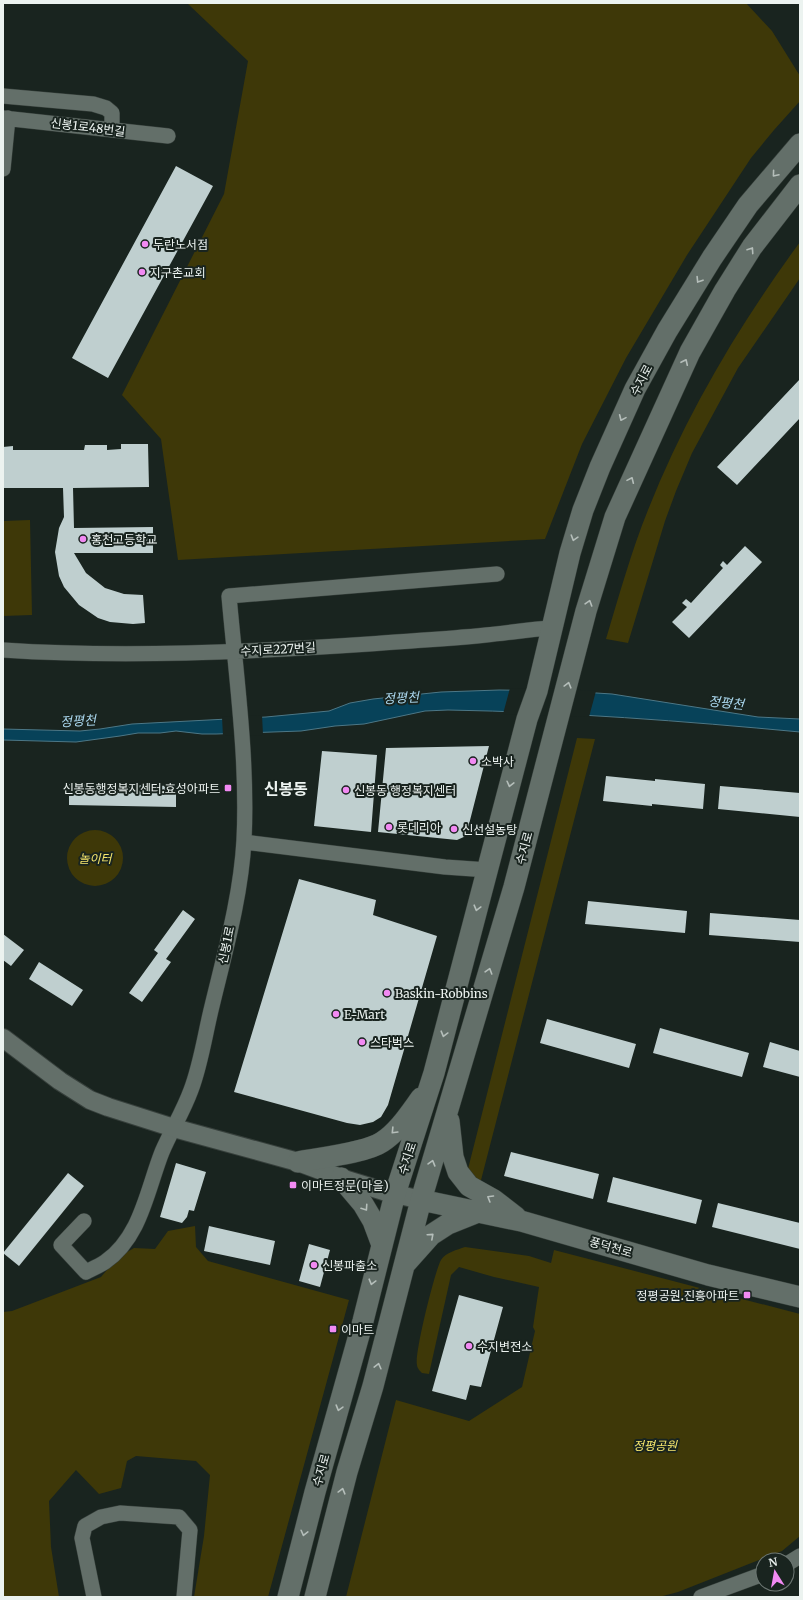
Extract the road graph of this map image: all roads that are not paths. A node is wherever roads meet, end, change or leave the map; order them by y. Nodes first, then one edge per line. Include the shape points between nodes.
1 (3, 96) edge
2 (6, 118) edge
3 (112, 130) junction
4 (168, 136) dead end
5 (800, 144) edge
6 (3, 169) edge
7 (800, 185) edge
8 (497, 574) dead end
9 (550, 638) junction
10 (3, 650) edge
11 (234, 652) junction
12 (244, 842) junction
13 (488, 870) junction
14 (3, 1038) edge
15 (428, 1090) junction
16 (448, 1108) junction
17 (174, 1128) junction
18 (298, 1162) junction
19 (341, 1178) junction
20 (395, 1194) junction
21 (421, 1200) junction
22 (478, 1212) junction
23 (84, 1221) dead end
24 (521, 1222) junction
25 (382, 1244) junction
26 (404, 1264) junction
27 (800, 1297) edge
28 (755, 1579) edge
29 (736, 1592) edge
30 (94, 1597) edge
31 (184, 1597) edge
32 (288, 1597) edge
33 (315, 1597) edge
34 (702, 1597) edge

1 - 3 street via 93,104 106,108 112,114
2 - 3 street, 신봉1로48번길
2 - 6 street, 신봉1로48번길
3 - 4 street, 신봉1로48번길
5 -> 9 main road, 수지로 via 748,205 668,331 635,389 583,510
16 -> 7 main road, 수지로 via 514,887 588,604 615,517 690,352 752,247
8 - 11 street via 229,596
9 - 11 street, 수지로227번길 via 524,630 487,635
9 -> 13 main road, 수지로
10 - 11 street, 수지로227번길 via 106,654
11 - 12 street, 신봉1로 via 242,755
12 - 13 street
12 - 17 street, 신봉1로 via 219,980 191,1089
13 -> 15 main road, 수지로
14 - 17 street via 90,1100
15 -> 18 main road via 396,1130 382,1142 354,1152
15 - 20 main road, 수지로
21 -> 16 main road, 수지로
24 -> 16 main road via 494,1200 469,1186 458,1172 450,1141
17 - 18 street
17 - 23 street, 신봉1로 via 162,1153 135,1227 116,1252 105,1262 86,1272 61,1245
18 - 19 street
19 - 20 street
19 -> 25 main road via 374,1221
20 - 21 street
20 - 25 main road, 수지로
21 - 22 main road, 풍덕천로
21 - 26 main road, 수지로
22 - 24 main road, 풍덕천로
26 -> 22 main road via 431,1235 448,1224
24 - 27 main road, 풍덕천로 via 708,1275
25 -> 32 main road, 수지로
33 -> 26 main road, 수지로
28 - 29 street
29 - 34 street
30 - 31 street via 82,1538 85,1526 101,1517 120,1513 180,1517 190,1530

